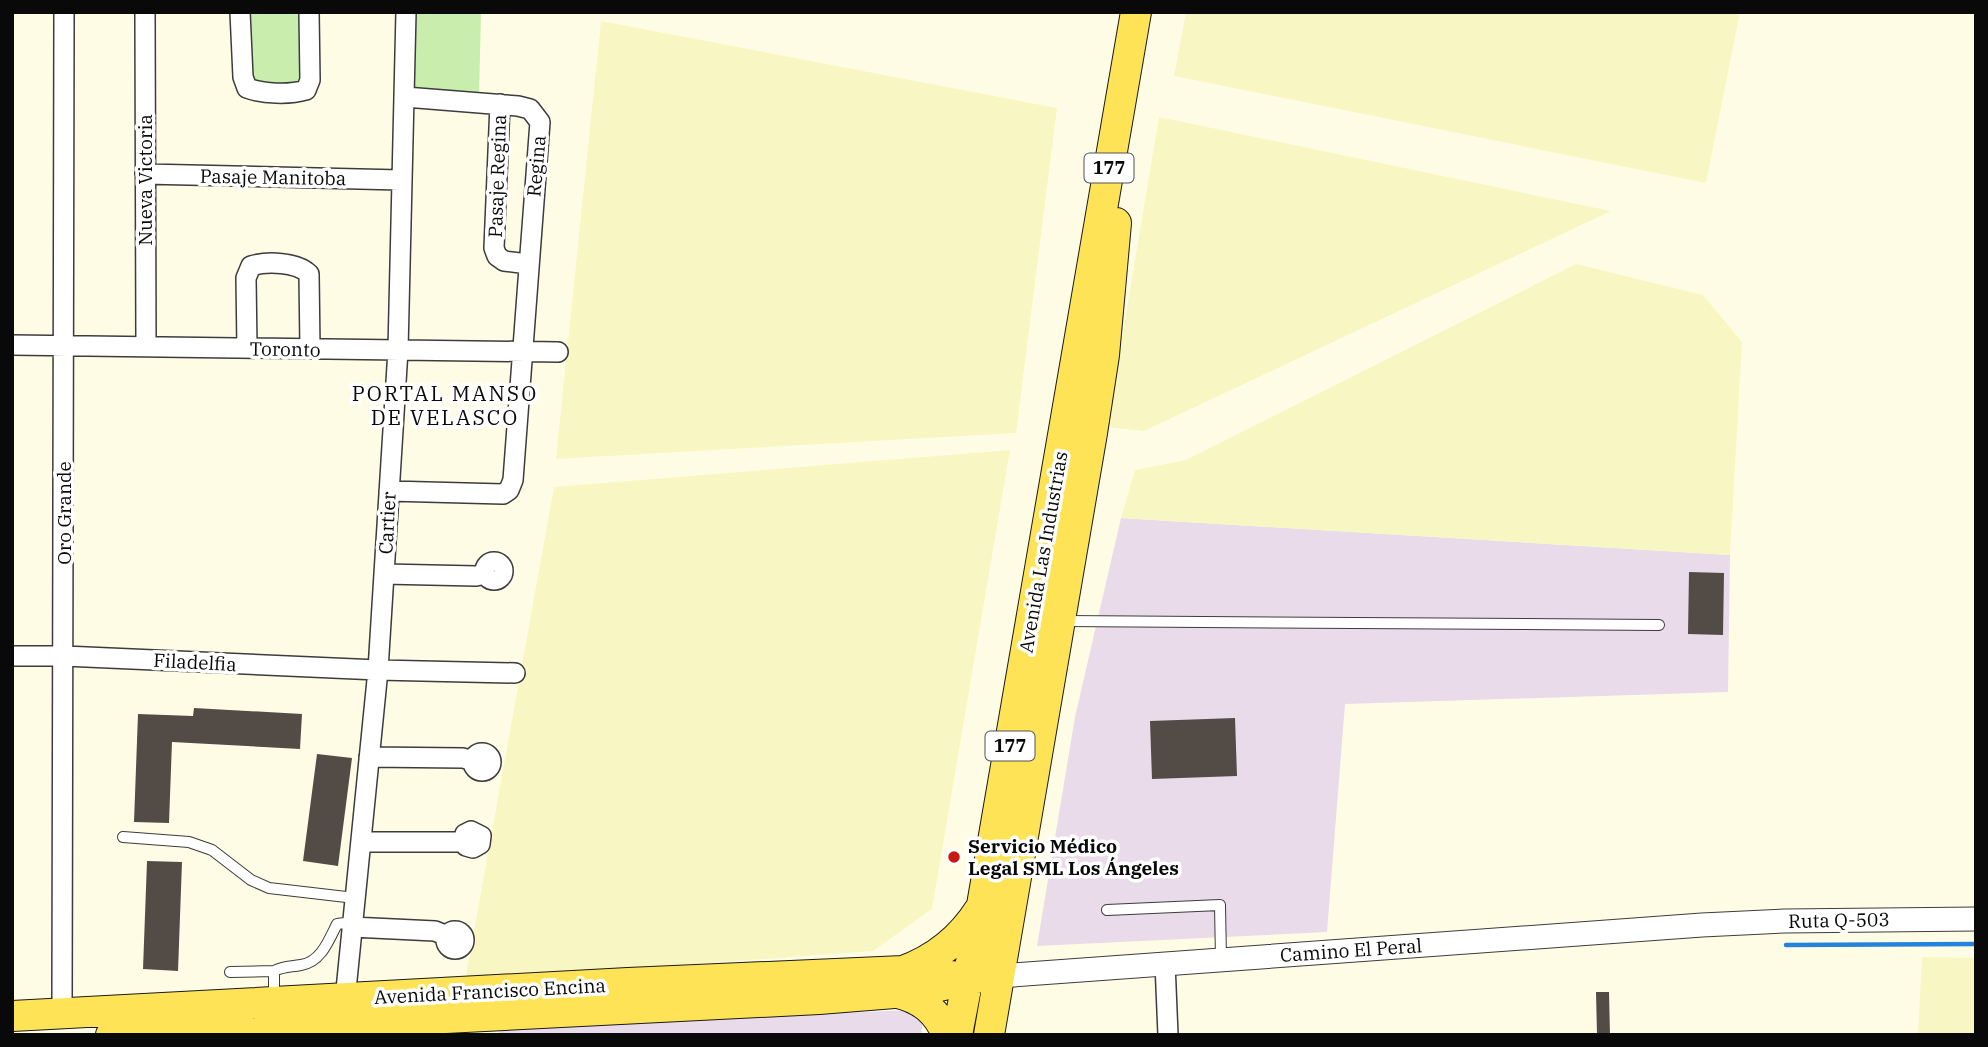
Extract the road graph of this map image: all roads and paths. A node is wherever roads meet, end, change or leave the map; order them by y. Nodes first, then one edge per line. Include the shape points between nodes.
1 (64, 12) edge
2 (145, 12) edge
3 (240, 12) edge
4 (309, 12) edge
5 (406, 12) edge
6 (1136, 12) edge
7 (1126, 69) junction
8 (405, 97) junction
9 (500, 104) junction
10 (145, 174) junction
11 (401, 180) junction
12 (528, 264) junction
13 (12, 345) edge
14 (64, 346) junction
15 (146, 347) junction
16 (247, 348) junction
17 (310, 349) junction
18 (398, 350) junction
19 (521, 352) junction
20 (558, 352) dead end
21 (389, 491) junction
22 (384, 574) junction
23 (485, 574) dead end
24 (1060, 621) junction
25 (1658, 625) dead end
26 (12, 656) edge
27 (64, 656) junction
28 (378, 670) junction
29 (515, 673) dead end
30 (369, 757) junction
31 (473, 761) dead end
32 (123, 837) dead end
33 (361, 842) junction
34 (464, 842) dead end
35 (355, 898) junction
36 (982, 905) junction
37 (1107, 909) dead end
38 (1976, 919) edge
39 (1702, 925) joint
40 (352, 927) junction
41 (447, 936) dead end
42 (1221, 959) junction
43 (1165, 963) junction
44 (274, 971) junction
45 (230, 972) dead end
46 (999, 976) junction
47 (968, 978) junction
48 (900, 982) junction
49 (628, 995) junction
50 (345, 1000) junction
51 (274, 1004) junction
52 (62, 1015) junction
53 (12, 1016) edge
54 (445, 1026) edge
55 (323, 1029) edge
56 (111, 1035) edge
57 (947, 1035) edge
58 (957, 1035) edge
59 (989, 1035) edge
60 (1168, 1035) edge

1 - 14 street, Oro Grande
2 - 10 street, Nueva Victoria
3 - 4 street via 247,88 297,93 306,90 310,80
5 - 8 street, Cartier
6 - 7 main road, Avenida Las Industrias / 177
7 - 24 main road, Avenida Las Industrias / 177 via 1104,355
7 - 36 main road, Avenida Las Industrias / 177
8 - 9 street, Regina
8 - 11 street, Cartier
9 - 12 street, Pasaje Regina via 494,247 504,261
9 - 12 street, Regina via 530,109 540,122
10 - 11 street, Pasaje Manitoba
10 - 15 street, Nueva Victoria
11 - 18 street, Cartier
12 - 19 street, Regina
13 - 14 street, Toronto
14 - 15 street, Toronto
14 - 27 street, Oro Grande
15 - 16 street, Toronto
16 - 17 street, Toronto
16 - 17 street via 246,278 251,266 259,264 298,266 309,274
17 - 18 street, Toronto
18 - 19 street, Toronto
18 - 21 street, Cartier
19 - 20 street, Toronto
19 - 21 street, Regina via 509,489 503,494
21 - 22 street, Cartier
22 - 23 street
22 - 28 street, Cartier
24 - 25 lane
24 - 46 main road, Avenida Las Industrias / 177
26 - 27 street, Filadelfia
27 - 28 street, Filadelfia
27 - 52 street, Oro Grande
28 - 29 street, Filadelfia
28 - 30 street, Cartier
30 - 31 street
30 - 33 street, Cartier
32 - 35 lane via 189,842 212,850 269,888
33 - 34 street
33 - 35 street, Cartier
35 - 40 street, Cartier
36 - 47 main road, Avenida Las Industrias / 177
36 - 48 main road via 953,942
37 - 42 lane via 1220,905
38 - 39 street, Ruta Q-503
39 - 42 street, Camino El Peral
40 - 41 street via 435,931
40 - 44 lane via 337,924 321,954 304,965
40 - 50 street, Cartier
42 - 43 street, Camino El Peral
43 - 46 street, Camino El Peral
43 - 60 street
44 - 45 lane
44 - 51 lane
46 - 47 main road, Avenida Francisco Encina
46 - 59 main road, Avenida Las Industrias / 177
47 - 48 main road, Avenida Francisco Encina
47 - 58 main road, Avenida Las Industrias / 177
48 - 49 main road, Avenida Francisco Encina
48 - 57 main road via 909,995 928,1007
49 - 50 main road, Avenida Francisco Encina
49 - 54 main road, Avenida Francisco Encina
50 - 51 main road, Avenida Francisco Encina
50 - 55 street
51 - 52 main road, Avenida Francisco Encina
52 - 53 main road, Avenida Francisco Encina
54 - 55 main road, Avenida Francisco Encina
55 - 56 main road, Avenida Francisco Encina

